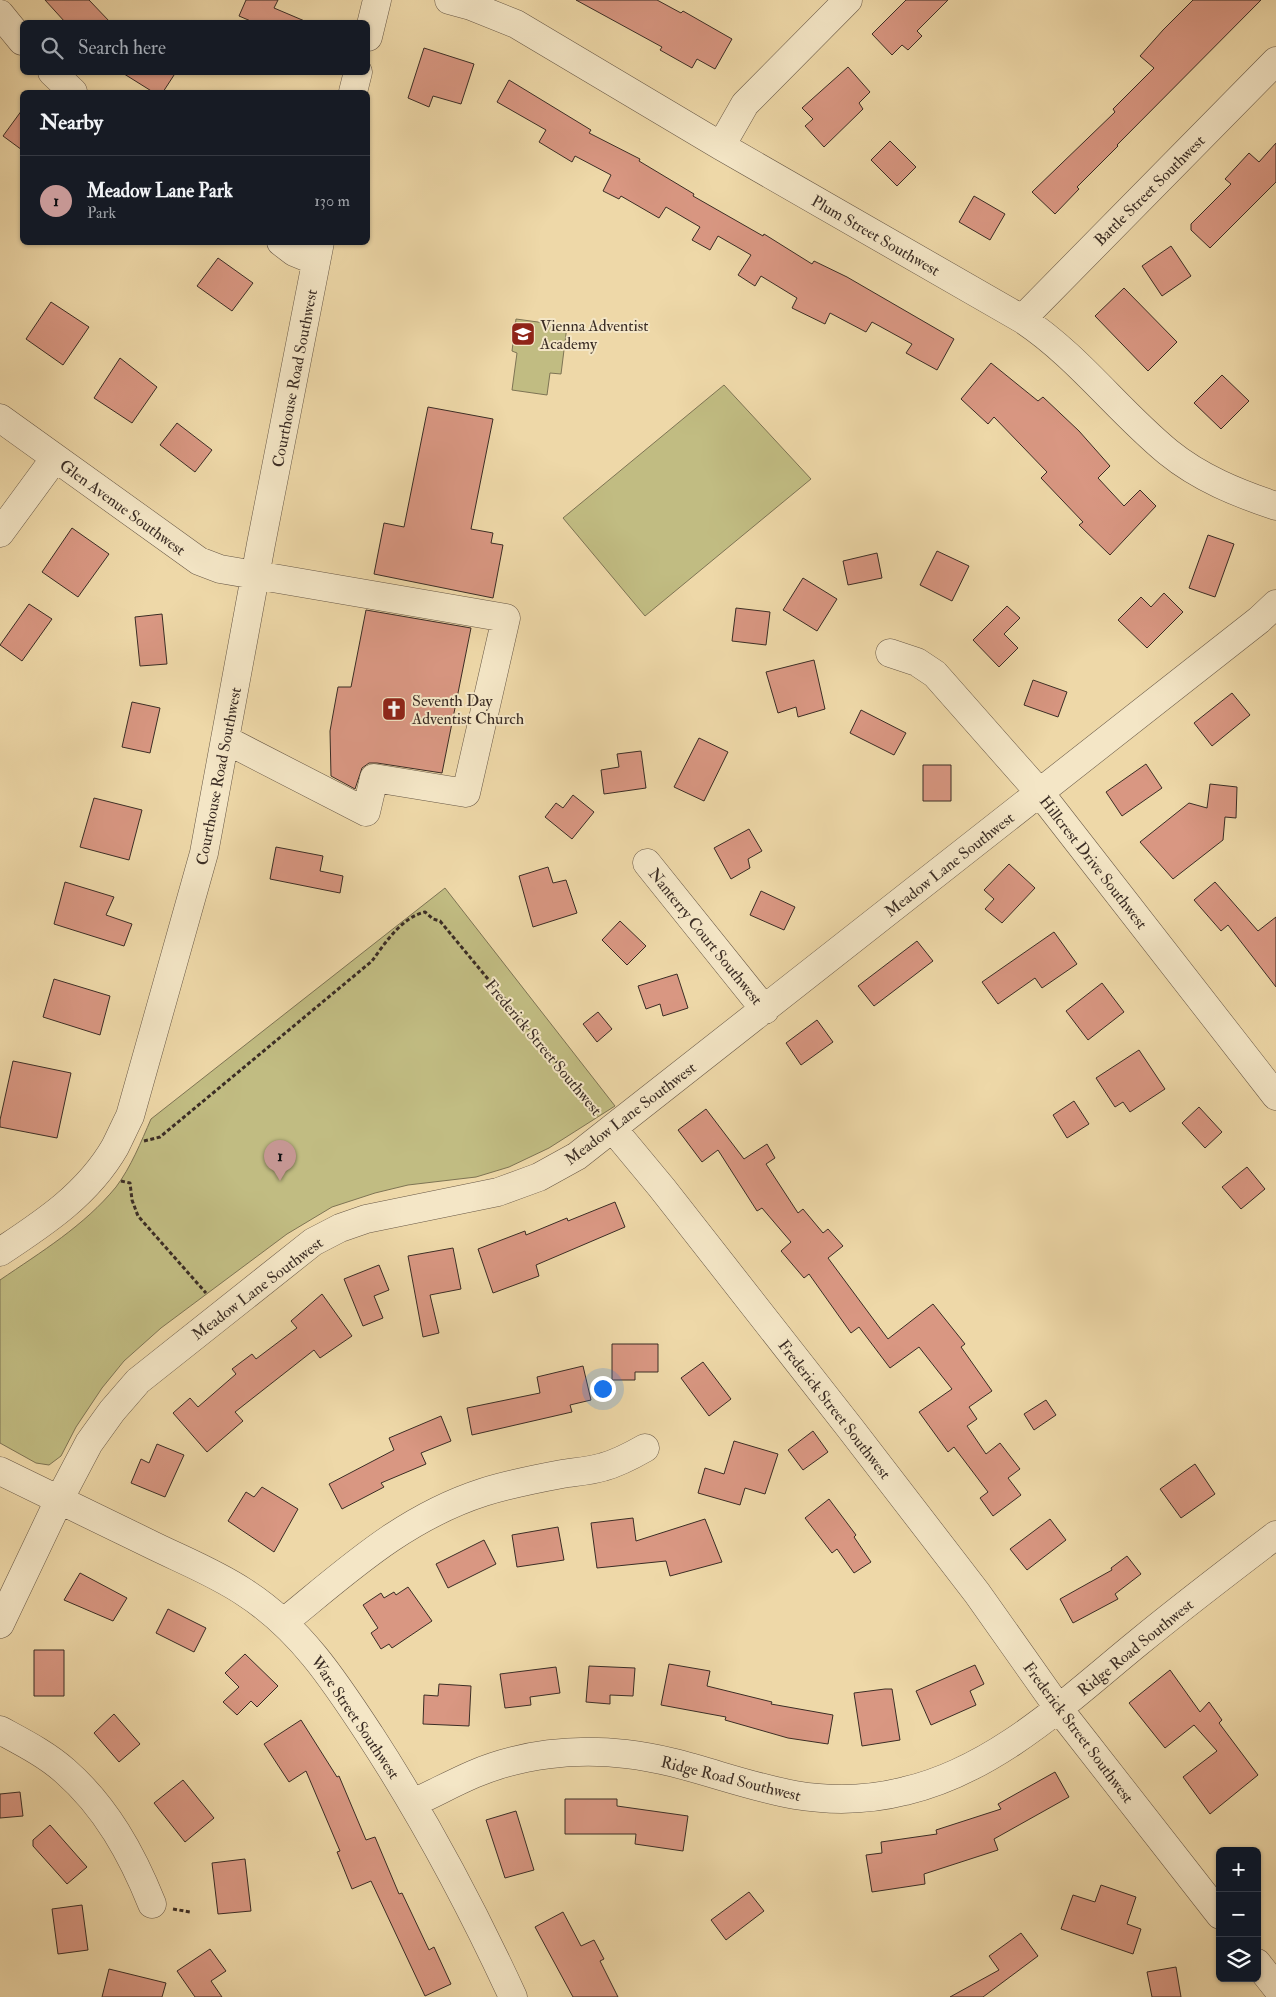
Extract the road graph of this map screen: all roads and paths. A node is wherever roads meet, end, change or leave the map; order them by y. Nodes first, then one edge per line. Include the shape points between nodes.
1 (377, 0) edge
2 (449, 0) edge
3 (848, 0) edge
4 (0, 14) edge
5 (370, 29) edge
6 (20, 39) edge
7 (1276, 61) edge
8 (55, 75) edge
9 (357, 75) edge
10 (71, 90) edge
11 (354, 90) edge
12 (721, 146) junction
13 (285, 245) edge
14 (318, 252) edge
15 (1022, 319) junction
16 (0, 418) edge
17 (55, 458) junction
18 (1276, 506) edge
19 (0, 533) edge
20 (256, 574) junction
21 (1276, 604) edge
22 (890, 653) dead end
23 (226, 740) junction
24 (1040, 793) junction
25 (648, 863) dead end
26 (765, 1010) junction
27 (1276, 1096) edge
28 (613, 1129) junction
29 (119, 1137) junction
30 (117, 1180) dead end
31 (0, 1252) edge
32 (206, 1293) dead end
33 (645, 1448) dead end
34 (0, 1471) edge
35 (59, 1500) junction
36 (1276, 1534) edge
37 (284, 1622) junction
38 (0, 1624) edge
39 (1059, 1709) junction
40 (0, 1730) edge
41 (413, 1803) junction
42 (152, 1904) dead end
43 (1216, 1910) edge
44 (1261, 1968) edge
45 (1276, 1987) edge
46 (513, 1997) edge

1 - 5 street
2 - 12 street, Plum Street Southwest via 516,24
3 - 12 street via 745,104
4 - 6 street
7 - 15 street, Battle Street Southwest
8 - 10 street
9 - 11 street
12 - 15 street, Plum Street Southwest
13 - 14 street via 294,252
14 - 20 street, Courthouse Road Southwest
15 - 18 street, Plum Street Southwest via 1065,352 1169,453 1234,492
16 - 17 street, Glen Avenue Southwest
17 - 19 street
17 - 20 street, Glen Avenue Southwest via 199,561 220,569
20 - 23 street, Courthouse Road Southwest
20 - 23 street, Glen Avenue Southwest via 506,618 466,793 374,778 366,812
21 - 24 street, Meadow Lane Southwest
22 - 24 street, Hillcrest Drive Southwest via 917,662 935,674
23 - 29 street, Courthouse Road Southwest via 204,853 188,914 130,1116
24 - 26 street, Meadow Lane Southwest
24 - 27 street, Hillcrest Drive Southwest
25 - 26 street, Nanterry Court Southwest
26 - 28 street, Meadow Lane Southwest
28 - 29 path, Frederick Street Southwest via 440,921 425,912 415,914 389,938 372,961 160,1137 134,1142
28 - 35 street, Meadow Lane Southwest via 577,1156 539,1177 498,1192 366,1219 313,1242 138,1381 89,1443
28 - 39 street, Frederick Street Southwest via 982,1599
29 - 31 street, Courthouse Road Southwest via 95,1176 74,1199
30 - 32 path via 130,1183 138,1216
33 - 37 street via 602,1468 520,1482 444,1508 366,1554
34 - 35 street, Ware Street Southwest
35 - 37 street, Ware Street Southwest via 209,1572 244,1592
35 - 38 street, Meadow Lane Southwest
36 - 39 street, Ridge Road Southwest
37 - 41 street, Ware Street Southwest via 332,1678
39 - 41 street, Ridge Road Southwest via 973,1766 940,1781 868,1798 794,1795 658,1760 589,1751 510,1762 475,1774
39 - 43 street, Frederick Street Southwest
40 - 42 street via 51,1760 93,1800 133,1860
41 - 46 street, Ware Street Southwest via 459,1885
44 - 45 street

